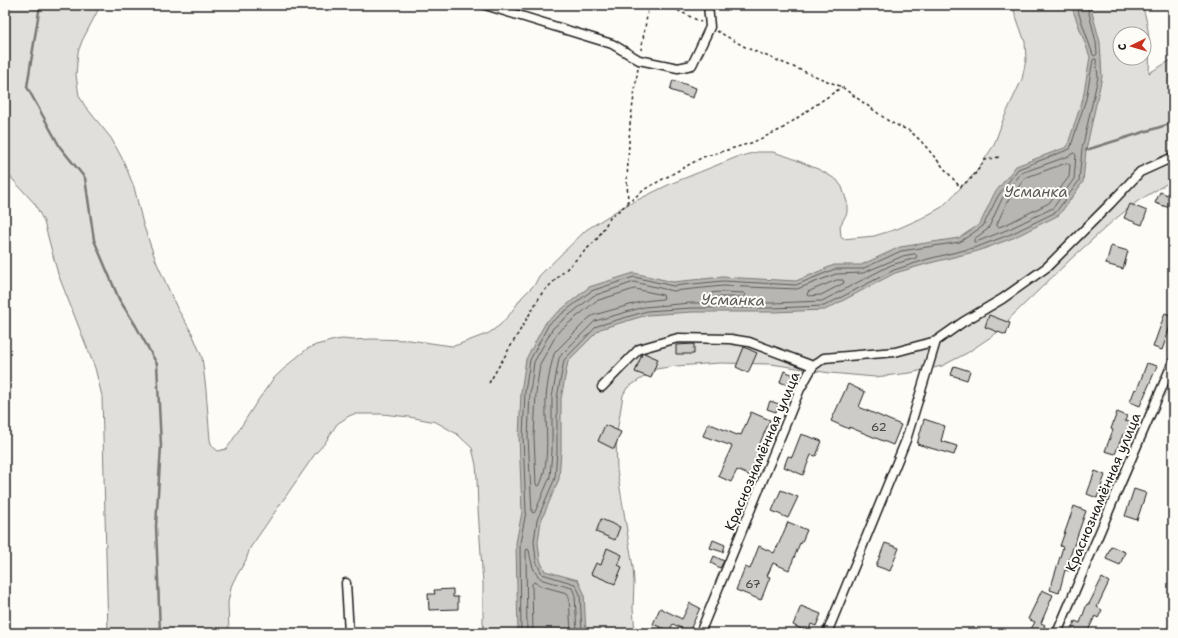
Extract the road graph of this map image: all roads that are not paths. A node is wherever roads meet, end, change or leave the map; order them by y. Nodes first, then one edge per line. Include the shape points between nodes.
1 (486, 5) edge
2 (708, 5) edge
3 (1173, 157) edge
4 (936, 342) junction
5 (1173, 362) edge
6 (813, 366) junction
7 (602, 387) dead end
8 (346, 583) dead end
9 (349, 633) edge
10 (700, 633) edge
11 (827, 633) edge
12 (1057, 633) edge

1 - 2 street via 612,44 639,60 678,68 692,65 710,27
3 - 4 street, Краснознамённая улица via 1140,172 1047,267
4 - 6 street, Краснознамённая улица via 895,352 824,358
4 - 11 street via 906,440
5 - 12 street, Краснознамённая улица
6 - 7 street via 749,342 678,338 639,349
6 - 10 street, Краснознамённая улица via 800,389
8 - 9 street

